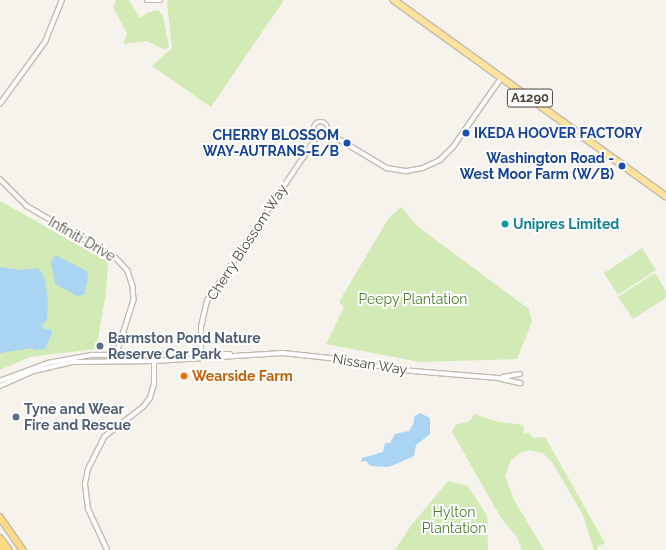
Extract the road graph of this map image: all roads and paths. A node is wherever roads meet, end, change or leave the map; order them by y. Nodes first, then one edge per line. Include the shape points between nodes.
1 (62, 0) edge
2 (147, 0) edge
3 (394, 0) edge
4 (159, 1) edge
5 (158, 6) dead end
6 (502, 77) junction
7 (0, 104) edge
8 (327, 132) junction
9 (318, 135) junction
10 (0, 179) edge
11 (666, 196) edge
12 (201, 353) junction
13 (116, 355) junction
14 (154, 355) junction
15 (241, 355) junction
16 (201, 358) junction
17 (115, 360) junction
18 (155, 361) junction
19 (520, 374) dead end
20 (498, 378) junction
21 (0, 381) edge
22 (520, 383) dead end
23 (0, 386) edge
24 (0, 517) edge
25 (0, 538) edge
26 (0, 546) edge
27 (3, 550) edge
28 (9, 550) edge
29 (23, 550) edge
30 (107, 550) edge

1 - 7 street via 45,42
2 - 4 street
3 - 6 main road, A1290
4 - 5 street
6 - 8 street, Cherry Blossom Way via 453,147 440,160 423,168 407,171 387,168
6 - 11 main road, A1290
8 - 9 street
8 - 9 street, Cherry Blossom Way via 326,125 319,123 315,127
9 - 12 street, Cherry Blossom Way via 210,295 201,319
10 - 13 street, Infiniti Drive via 27,206 116,258 128,271 134,300
12 - 14 street, Nissan Way
12 - 15 street, Nissan Way
12 - 16 street, Cherry Blossom Way
13 - 14 street, Nissan Way
13 - 17 street, Infiniti Drive
13 - 21 street, Nissan Way via 91,355 48,363
14 - 18 street
15 - 16 street, Nissan Way
15 - 20 street, Nissan Way via 308,354 401,370
16 - 18 street, Nissan Way
17 - 18 street, Nissan Way
17 - 23 street, Nissan Way via 73,362 43,368
18 - 30 street via 154,384 150,398 143,407 104,437 88,468 85,492 88,509
19 - 20 street
20 - 22 street
24 - 29 highway
25 - 28 highway
26 - 27 highway

